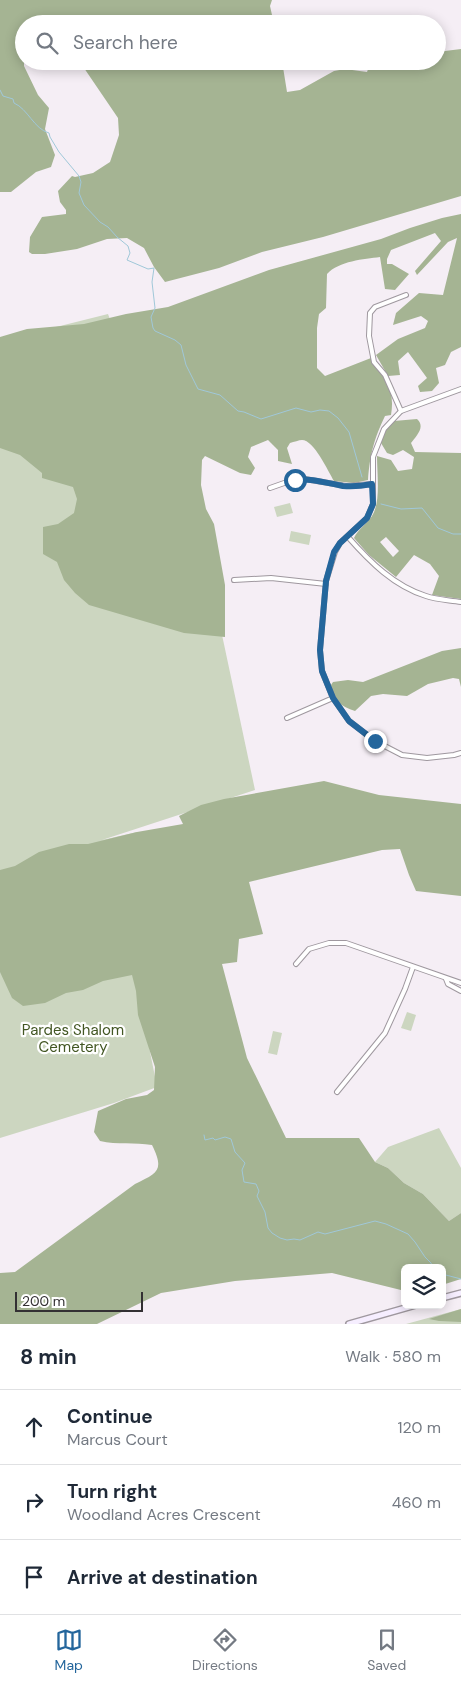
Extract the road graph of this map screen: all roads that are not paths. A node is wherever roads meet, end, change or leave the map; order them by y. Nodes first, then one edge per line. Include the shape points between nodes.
1 (406, 295) dead end
2 (461, 389) edge
3 (401, 411) junction
4 (372, 484) junction
5 (270, 488) dead end
6 (348, 537) junction
7 (234, 580) dead end
8 (326, 584) junction
9 (461, 602) edge
10 (333, 698) junction
11 (287, 718) dead end
12 (461, 753) edge
13 (296, 964) dead end
14 (413, 966) junction
15 (446, 979) junction
16 (461, 983) edge
17 (461, 990) edge
18 (337, 1092) dead end
19 (461, 1292) edge
20 (446, 1297) edge
21 (402, 1309) edge
22 (349, 1324) edge

1 - 3 street via 370,313 369,336 374,362 385,375
2 - 3 street
3 - 4 street via 384,429 373,457
4 - 5 street via 346,486 305,479
4 - 6 street via 373,504 367,518
6 - 8 street via 334,552
6 - 9 street via 369,560 402,586 427,597
7 - 8 street via 271,578
8 - 10 street via 320,650 322,671
10 - 11 street
10 - 12 street via 349,721 375,741 402,755 427,758
13 - 14 street via 309,949 346,944
14 - 15 street
14 - 18 street via 384,1033
15 - 16 street
15 - 17 street via 448,984
19 - 20 main road
21 - 22 main road

